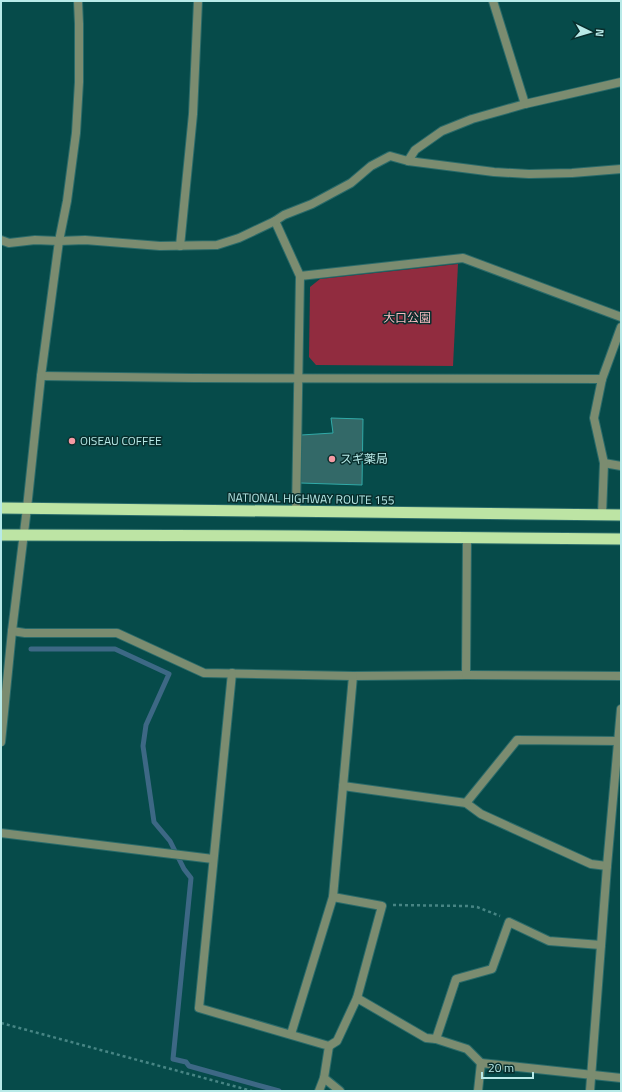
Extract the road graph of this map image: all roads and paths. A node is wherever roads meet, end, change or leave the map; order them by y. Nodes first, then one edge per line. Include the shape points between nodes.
1 (78, 1) edge
2 (198, 1) edge
3 (493, 1) edge
4 (621, 82) edge
5 (525, 104) junction
6 (408, 161) junction
7 (621, 169) edge
8 (275, 221) junction
9 (1, 240) edge
10 (59, 241) junction
11 (180, 246) junction
12 (300, 276) junction
13 (621, 317) edge
14 (621, 326) edge
15 (41, 376) junction
16 (299, 378) junction
17 (602, 379) junction
18 (604, 463) junction
19 (621, 466) edge
20 (1, 508) edge
21 (27, 508) junction
22 (296, 512) junction
23 (602, 515) junction
24 (621, 515) edge
25 (1, 535) edge
26 (24, 535) junction
27 (467, 538) junction
28 (621, 539) edge
29 (12, 631) junction
30 (232, 673) junction
31 (466, 675) junction
32 (353, 676) junction
33 (621, 676) edge
34 (621, 710) edge
35 (618, 741) junction
36 (1, 742) edge
37 (343, 786) junction
38 (466, 803) junction
39 (1, 833) edge
40 (213, 859) junction
41 (607, 866) junction
42 (333, 897) junction
43 (382, 906) junction
44 (510, 922) junction
45 (601, 945) junction
46 (357, 998) junction
47 (1, 1023) edge
48 (291, 1034) junction
49 (436, 1039) junction
50 (329, 1046) junction
51 (481, 1063) junction
52 (592, 1075) junction
53 (324, 1078) junction
54 (621, 1078) edge
55 (252, 1091) edge
56 (320, 1091) edge
57 (340, 1091) edge
58 (478, 1091) edge
59 (590, 1091) edge

1 - 10 street via 79,82 76,133
2 - 11 street via 193,114
3 - 5 street
4 - 5 street
5 - 6 street via 442,131 415,150
6 - 7 street via 529,174
6 - 8 street via 390,156 371,166 351,183
8 - 11 street via 217,245
8 - 12 street
9 - 10 street via 9,243
10 - 11 street via 85,240
10 - 15 street
12 - 13 street via 463,258
12 - 16 street
14 - 17 street
15 - 16 street
15 - 21 street
16 - 17 street
16 - 22 street
17 - 18 street via 594,418
18 - 19 street
18 - 23 street
20 - 21 highway, NATIONAL HIGHWAY ROUTE 155
21 - 22 highway, NATIONAL HIGHWAY ROUTE 155
21 - 26 street
22 - 23 highway, NATIONAL HIGHWAY ROUTE 155
23 - 24 highway, NATIONAL HIGHWAY ROUTE 155
25 - 26 highway
26 - 27 highway
26 - 29 street
27 - 28 highway
27 - 31 street
29 - 30 street via 117,634 204,673
29 - 36 street
30 - 32 street
30 - 40 street
31 - 32 street
31 - 33 street
32 - 37 street
34 - 35 street
35 - 38 street via 516,740
35 - 41 street
37 - 38 street
37 - 42 street
38 - 41 street via 481,814 584,861
39 - 40 street
40 - 48 street via 199,1008
41 - 45 street
42 - 43 street
42 - 48 street
43 - 44 path via 467,906
43 - 46 street
44 - 45 street via 549,941
44 - 49 street via 492,969 456,979
45 - 52 street
46 - 49 street via 426,1038
46 - 50 street via 337,1041
47 - 55 path
48 - 50 street
49 - 51 street via 468,1049
50 - 53 street
51 - 52 street
51 - 58 street
52 - 54 street
52 - 59 street
53 - 56 street
53 - 57 street

